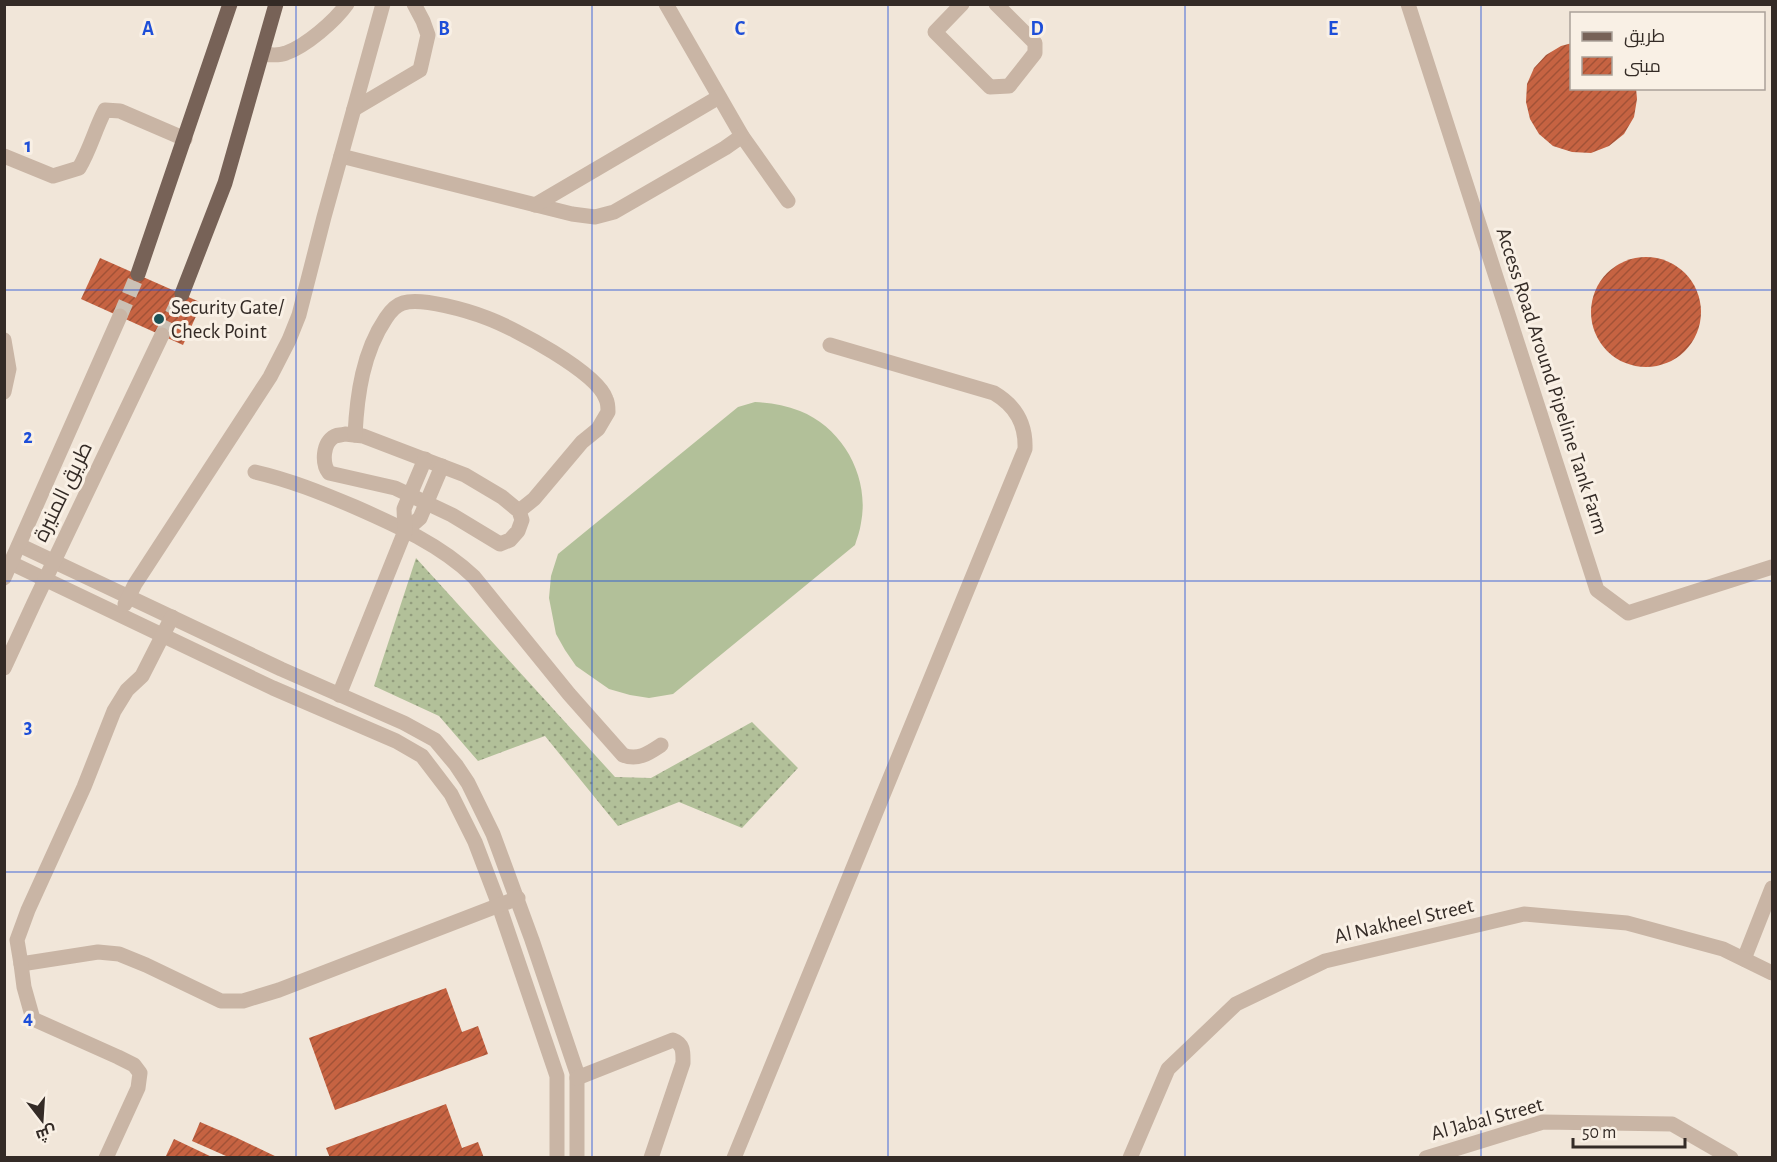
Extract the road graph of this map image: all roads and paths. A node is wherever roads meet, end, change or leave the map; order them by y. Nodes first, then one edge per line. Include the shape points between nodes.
1 (230, 4) edge
2 (276, 4) edge
3 (347, 4) edge
4 (383, 4) edge
5 (414, 4) edge
6 (666, 4) edge
7 (962, 4) edge
8 (996, 4) edge
9 (1408, 4) edge
10 (262, 54) junction
11 (719, 97) junction
12 (354, 109) junction
13 (742, 136) junction
14 (185, 139) junction
15 (4, 156) edge
16 (341, 156) junction
17 (788, 201) dead end
18 (535, 205) junction
19 (138, 274) tunnel mouth
20 (182, 294) tunnel mouth
21 (120, 316) tunnel mouth
22 (162, 335) tunnel mouth
23 (4, 340) edge
24 (830, 345) dead end
25 (4, 392) edge
26 (355, 435) junction
27 (425, 459) junction
28 (442, 466) junction
29 (255, 472) dead end
30 (410, 495) junction
31 (426, 503) junction
32 (519, 511) junction
33 (405, 531) junction
34 (12, 553) edge
35 (54, 561) junction
36 (1773, 567) edge
37 (4, 578) edge
38 (45, 579) junction
39 (129, 597) junction
40 (120, 615) junction
41 (172, 617) junction
42 (163, 635) junction
43 (4, 668) edge
44 (339, 695) junction
45 (661, 745) dead end
46 (1773, 888) edge
47 (518, 898) junction
48 (499, 906) junction
49 (1744, 959) junction
50 (21, 964) junction
51 (1773, 973) edge
52 (577, 1078) junction
53 (106, 1158) edge
54 (557, 1158) edge
55 (578, 1158) edge
56 (651, 1158) edge
57 (734, 1158) edge
58 (1130, 1158) edge
59 (1426, 1158) edge
60 (1731, 1158) edge

1 - 14 main road
2 - 10 main road
3 - 10 street via 341,14 303,44 286,53
4 - 12 street
5 - 12 street via 428,35 420,70
6 - 11 street
7 - 8 street via 935,32 990,87 1009,86 1035,53 1035,43
9 - 36 street, Access Road Around Pipeline Tank Farm via 1597,590 1628,613
10 - 20 main road via 225,183
11 - 13 street
11 - 18 street
12 - 16 street
13 - 17 street
13 - 18 street via 614,212 595,217
14 - 15 street via 120,111 105,110 79,168 53,176
14 - 19 main road
16 - 18 street
16 - 39 street via 289,340 270,377
21 - 34 street, طريق المنيرة
22 - 35 street, طريق المنيرة
23 - 25 street via 9,369
24 - 57 street via 994,393 1005,399 1020,418 1024,449
26 - 27 street
26 - 30 street via 335,436 329,441 324,459 329,473
26 - 32 street via 363,370 376,334 391,311 402,303 415,302 490,319 572,364 606,398 608,412 598,429
27 - 28 street
27 - 30 street
28 - 31 street
28 - 32 street via 465,475
29 - 33 street via 306,486
30 - 31 street
30 - 33 street via 404,509
31 - 32 street via 500,544 518,531 522,520
31 - 33 street via 420,518
33 - 44 street
33 - 45 street via 445,554 474,577 623,755 639,757
34 - 35 street
34 - 37 street, طريق المنيرة
34 - 38 street
35 - 38 street, طريق المنيرة
35 - 39 street
38 - 40 street
38 - 43 street, طريق المنيرة
39 - 40 street
39 - 41 street
40 - 42 street
41 - 42 street
41 - 44 street
42 - 48 street via 422,756 451,794 475,842
42 - 50 street via 142,676 114,711 28,910 18,940
44 - 47 street via 435,740 468,783
46 - 49 street
47 - 48 street
47 - 52 street
48 - 50 street via 243,1001 221,1001 119,954 99,952
48 - 54 street via 557,1076
49 - 51 street, Al Nakheel Street
49 - 58 street, Al Nakheel Street via 1723,949 1627,922 1524,914 1325,961 1236,1004 1168,1069
50 - 53 street via 33,1020 118,1057 140,1073 138,1088
52 - 55 street
52 - 56 street via 673,1040 678,1042 683,1050 683,1063
59 - 60 street, Al Jabal Street via 1543,1122 1672,1124

